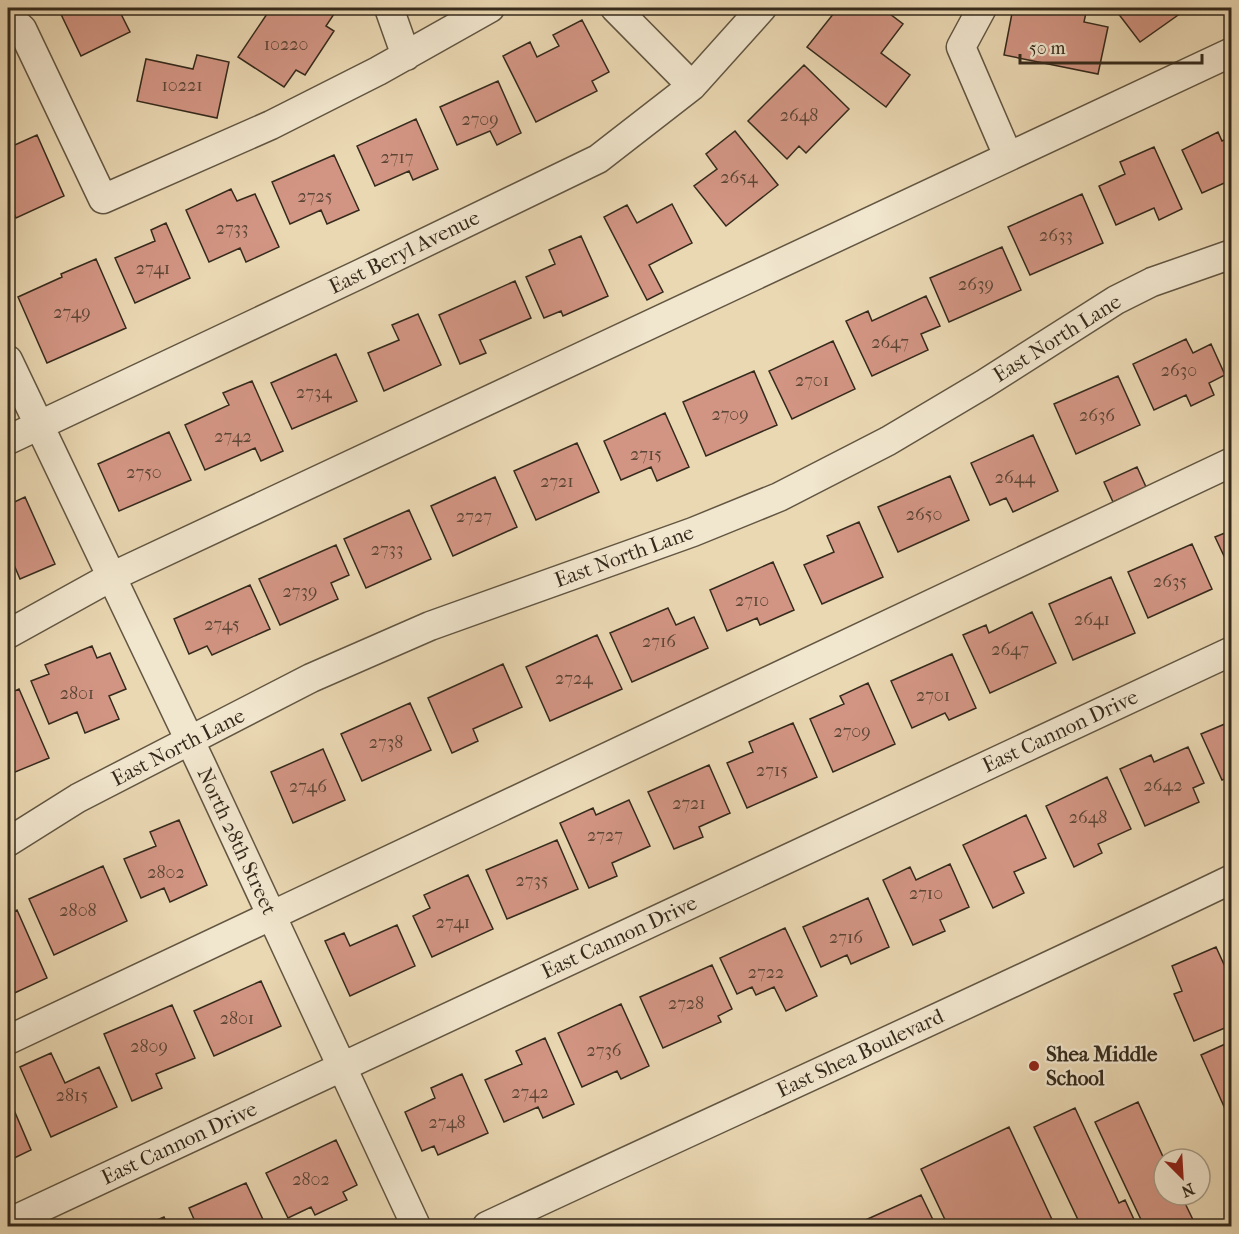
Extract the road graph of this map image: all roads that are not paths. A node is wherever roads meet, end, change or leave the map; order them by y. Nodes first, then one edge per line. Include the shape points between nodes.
1 (389, 8) edge
2 (490, 8) edge
3 (615, 8) edge
4 (762, 8) edge
5 (982, 8) edge
6 (8, 16) edge
7 (1232, 51) edge
8 (406, 56) junction
9 (692, 86) junction
10 (1008, 156) junction
11 (1232, 255) edge
12 (8, 360) edge
13 (38, 425) junction
14 (8, 440) edge
15 (1232, 462) edge
16 (111, 577) junction
17 (8, 634) edge
18 (1232, 651) edge
19 (190, 742) junction
20 (8, 842) edge
21 (1232, 879) edge
22 (271, 915) junction
23 (8, 1040) edge
24 (342, 1065) junction
25 (8, 1223) edge
26 (416, 1227) edge
27 (487, 1227) edge

1 - 8 street
2 - 8 street
3 - 9 street
4 - 9 street, East Beryl Avenue
5 - 10 street via 961,47
6 - 8 street via 22,29 103,199 271,125
7 - 10 street
9 - 13 street, East Beryl Avenue via 598,159
10 - 16 street
11 - 19 street, East North Lane via 1152,282 1116,300 888,441 779,497 693,532 430,626 311,678
12 - 13 street, North 28th Street
13 - 14 street, East Beryl Avenue
13 - 16 street, North 28th Street
15 - 22 street
16 - 17 street
16 - 19 street, North 28th Street
18 - 24 street, East Cannon Drive
19 - 20 street, East North Lane via 78,798
19 - 22 street, North 28th Street
21 - 27 street, East Shea Boulevard
22 - 23 street
22 - 24 street, North 28th Street
24 - 25 street, East Cannon Drive
24 - 26 street, North 28th Street

